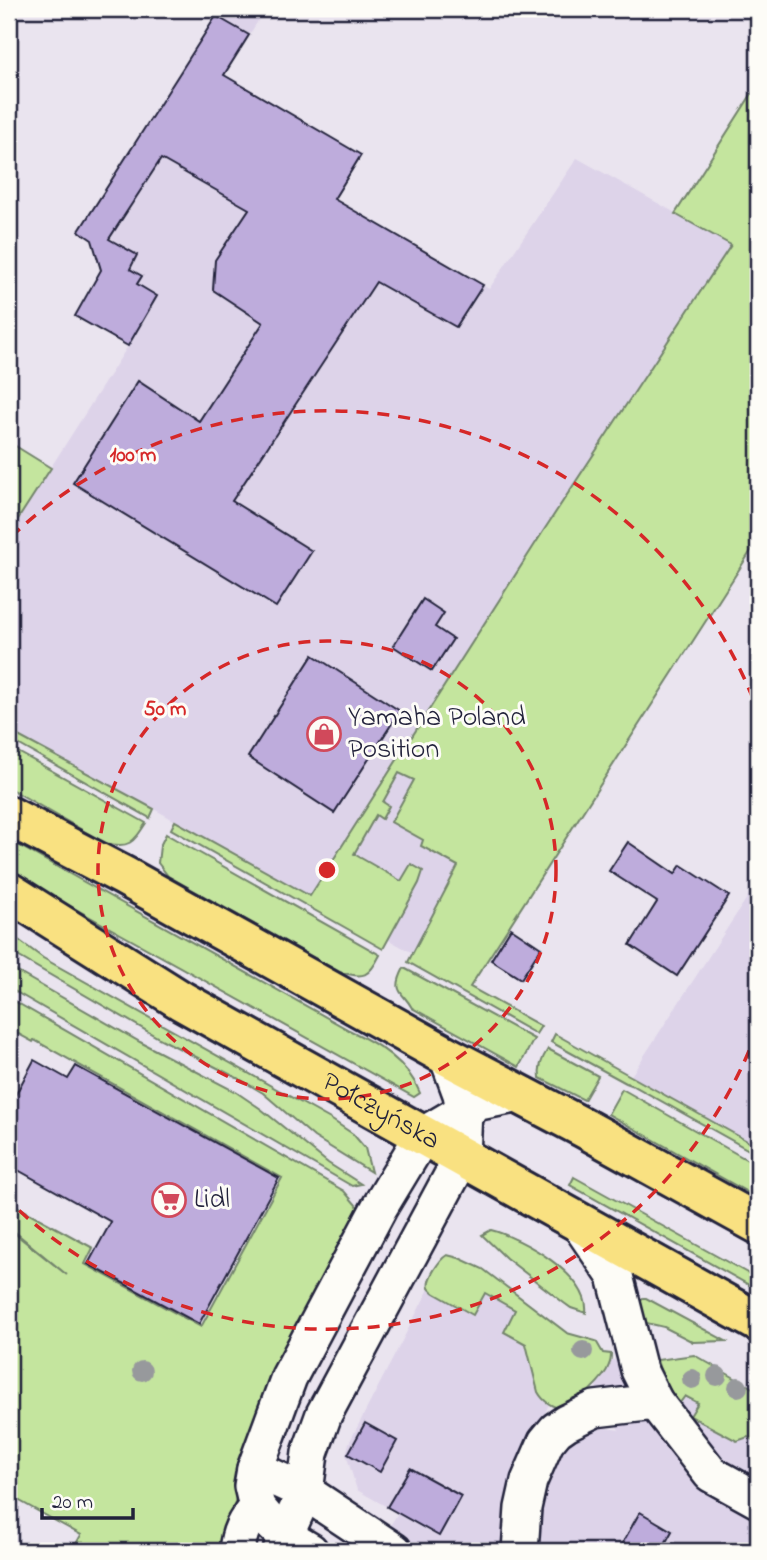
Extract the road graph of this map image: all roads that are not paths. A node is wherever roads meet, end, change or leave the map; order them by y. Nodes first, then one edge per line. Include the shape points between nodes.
1 (9, 816) edge
2 (9, 892) edge
3 (447, 1056) junction
4 (520, 1094) junction
5 (464, 1110) junction
6 (423, 1135) junction
7 (462, 1157) junction
8 (578, 1222) junction
9 (758, 1224) edge
10 (758, 1322) edge
11 (655, 1402) junction
12 (255, 1469) junction
13 (305, 1492) junction
14 (758, 1500) edge
15 (257, 1507) junction
16 (292, 1546) edge
17 (237, 1551) edge
18 (394, 1551) edge
19 (520, 1551) edge

1 - 3 main road
2 - 6 main road, Połczyńska via 182,1001
3 - 4 main road
3 - 5 street
4 - 5 street via 479,1101
4 - 9 main road
5 - 6 street
5 - 7 street
6 - 7 main road, Połczyńska
6 - 12 street via 289,1377
7 - 8 main road, Połczyńska
7 - 13 street via 324,1414 310,1453
8 - 10 main road, Połczyńska
8 - 11 street via 615,1276 639,1370
11 - 14 street via 711,1474
11 - 19 street via 596,1409 556,1430 529,1481
12 - 13 street
12 - 15 street via 252,1486
13 - 16 street
13 - 18 street
15 - 16 street
15 - 17 street via 245,1520

